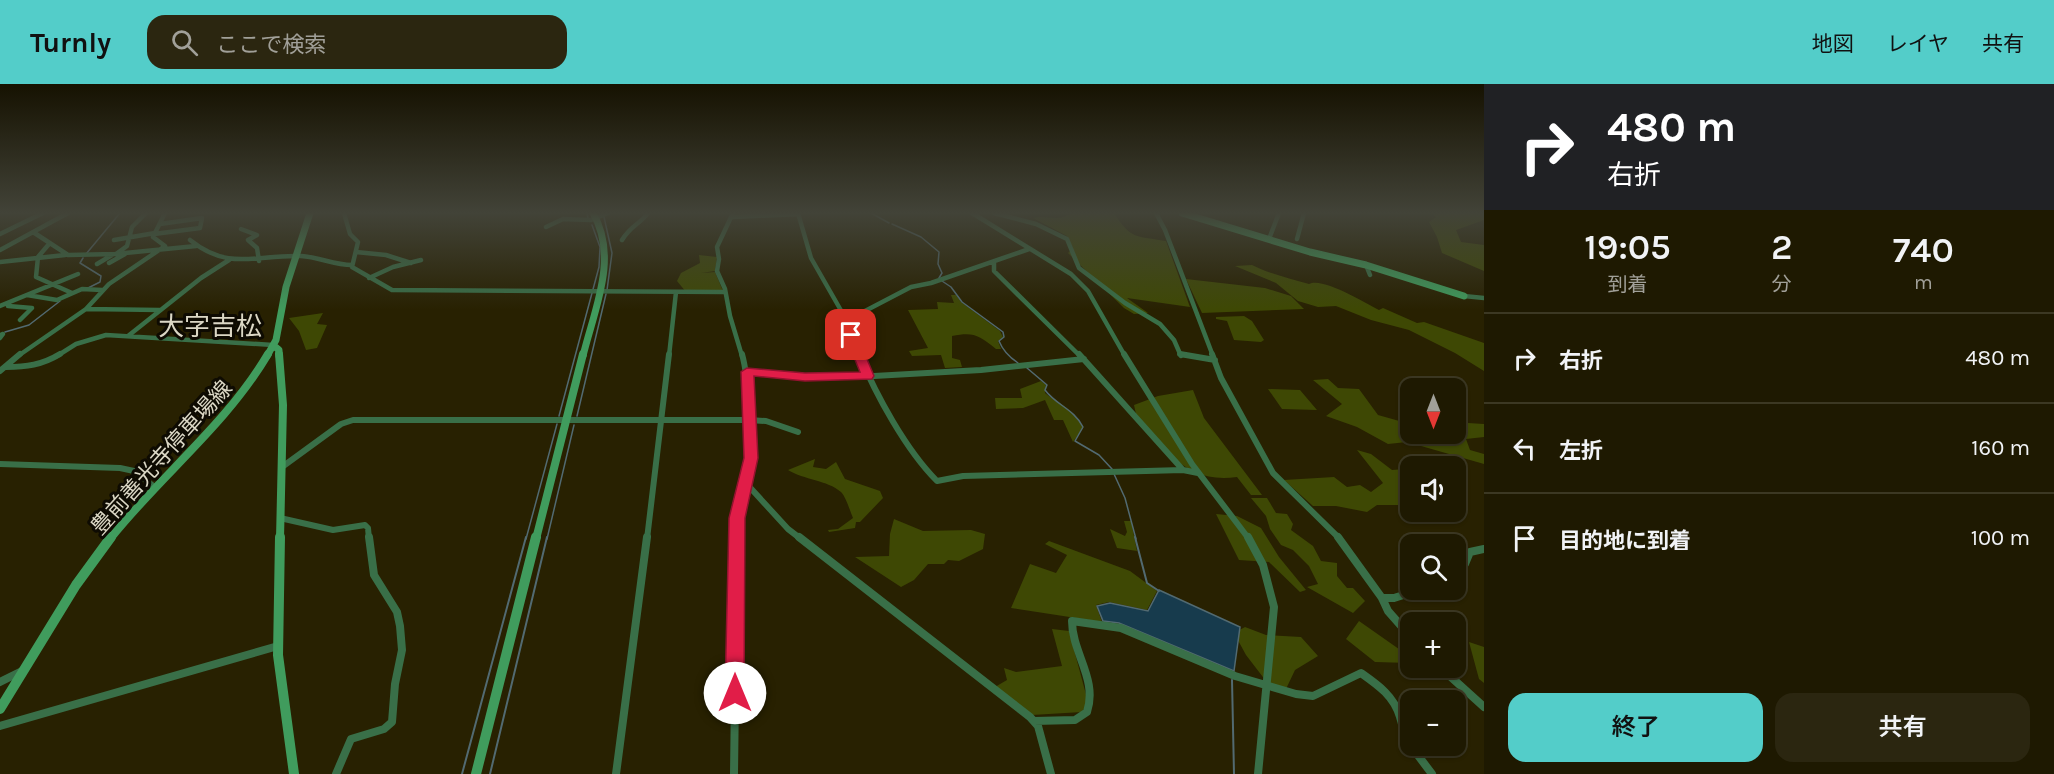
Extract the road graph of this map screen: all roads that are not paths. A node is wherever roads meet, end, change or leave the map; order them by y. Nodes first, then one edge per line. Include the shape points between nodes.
1 (48, 245) edge
2 (51, 245) edge
3 (127, 245) edge
4 (165, 245) edge
5 (254, 245) edge
6 (299, 245) edge
7 (357, 245) edge
8 (605, 245) edge
9 (718, 245) edge
10 (807, 245) edge
11 (1024, 245) edge
12 (1071, 245) edge
13 (1171, 245) edge
14 (1292, 245) edge
15 (196, 246) joint
16 (1029, 249) junction
17 (158, 251) junction
18 (356, 252) junction
19 (114, 254) junction
20 (125, 254) junction
21 (65, 255) junction
22 (38, 257) junction
23 (295, 257) junction
24 (230, 260) junction
25 (421, 260) dead end
26 (259, 261) junction
27 (0, 262) edge
28 (109, 262) junction
29 (411, 262) junction
30 (994, 262) junction
31 (97, 264) dead end
32 (352, 265) junction
33 (1366, 265) junction
34 (78, 274) dead end
35 (1370, 275) dead end
36 (369, 278) junction
37 (50, 285) junction
38 (102, 290) junction
39 (599, 292) junction
40 (676, 292) junction
41 (725, 292) junction
42 (72, 293) junction
43 (26, 295) junction
44 (1464, 296) joint
45 (1484, 298) edge
46 (0, 307) edge
47 (86, 309) junction
48 (159, 310) junction
49 (843, 314) junction
50 (20, 320) dead end
51 (128, 336) junction
52 (273, 345) junction
53 (1084, 359) junction
54 (1215, 360) junction
55 (6, 367) junction
56 (0, 371) edge
57 (747, 372) junction
58 (868, 376) junction
59 (567, 420) junction
60 (660, 420) junction
61 (749, 420) junction
62 (798, 432) dead end
63 (0, 464) edge
64 (282, 467) junction
65 (1183, 470) junction
66 (1198, 473) junction
67 (745, 482) junction
68 (156, 488) junction
69 (280, 518) junction
70 (1484, 549) edge
71 (1466, 562) edge
72 (1400, 596) edge
73 (1382, 598) junction
74 (1400, 625) edge
75 (278, 646) junction
76 (26, 670) junction
77 (1452, 678) edge
78 (0, 682) edge
79 (1266, 686) junction
80 (1484, 707) edge
81 (0, 709) edge
82 (1400, 716) edge
83 (1034, 721) junction
84 (0, 726) edge
85 (1418, 756) edge
86 (294, 774) edge
87 (336, 774) edge
88 (476, 774) edge
89 (615, 774) edge
90 (734, 774) edge
91 (1051, 774) edge
92 (1258, 774) edge
93 (1432, 774) edge

1 - 22 street
2 - 21 street
3 - 19 street
4 - 17 street
5 - 26 street
6 - 23 street, 豊前善光寺停車場線
7 - 18 street
8 - 39 street
9 - 41 street via 717,271
10 - 49 street
11 - 16 street
12 - 54 street via 1079,268 1160,324 1181,356
13 - 54 street
14 - 33 street
15 - 17 street
15 - 24 street
16 - 30 street
16 - 66 street via 1071,274 1088,291
17 - 20 street
17 - 38 street
18 - 29 street
18 - 32 street
19 - 20 street
19 - 21 street
19 - 28 street
20 - 28 street
21 - 22 street
22 - 27 street
22 - 37 street via 36,278
23 - 26 street
23 - 32 street
23 - 52 street, 豊前善光寺停車場線
24 - 26 street
24 - 48 street
25 - 29 street
28 - 31 street
29 - 36 street
30 - 49 street via 907,289 865,311
30 - 53 street via 994,271 1002,280
32 - 36 street via 353,270
33 - 35 street
33 - 44 street
34 - 37 street
36 - 39 street via 394,291
37 - 42 street
37 - 43 street
38 - 42 street
38 - 47 street
39 - 40 street
39 - 59 street
40 - 41 street
40 - 60 street
41 - 57 street
42 - 43 street via 57,300
43 - 46 street
44 - 45 street
46 - 50 street via 32,308
47 - 48 street
47 - 55 street
48 - 51 street
49 - 58 street
51 - 52 street
51 - 55 street via 99,336 76,344 50,361 29,367
52 - 64 street via 279,350
52 - 68 street, 豊前善光寺停車場線 via 234,405
53 - 58 street
53 - 65 street
54 - 73 street via 1273,473 1340,539
55 - 56 street
57 - 58 street via 805,377
57 - 61 street
58 - 65 street via 926,470 937,481 963,476
59 - 60 street
59 - 64 street via 346,421
59 - 88 street
60 - 61 street
60 - 89 street via 637,626
61 - 62 street via 766,421
61 - 67 street via 751,458
63 - 68 street via 120,468 134,471
64 - 69 street
65 - 66 street
66 - 79 street via 1252,541 1270,579 1274,607
67 - 83 street via 788,529
67 - 90 street via 737,518
68 - 76 street, 豊前善光寺停車場線 via 88,567
69 - 75 street
69 - 87 street via 333,530 365,525 375,575 397,612 402,651 392,722 389,728 351,740
70 - 71 street via 1470,552
72 - 73 street
73 - 74 street
75 - 84 street
75 - 86 street
76 - 78 street
76 - 81 street, 豊前善光寺停車場線
77 - 80 street
79 - 82 street via 1313,696 1361,673 1385,690
79 - 83 street via 1121,628 1072,621 1092,696 1089,710 1075,720
79 - 92 street
83 - 91 street
85 - 93 street

